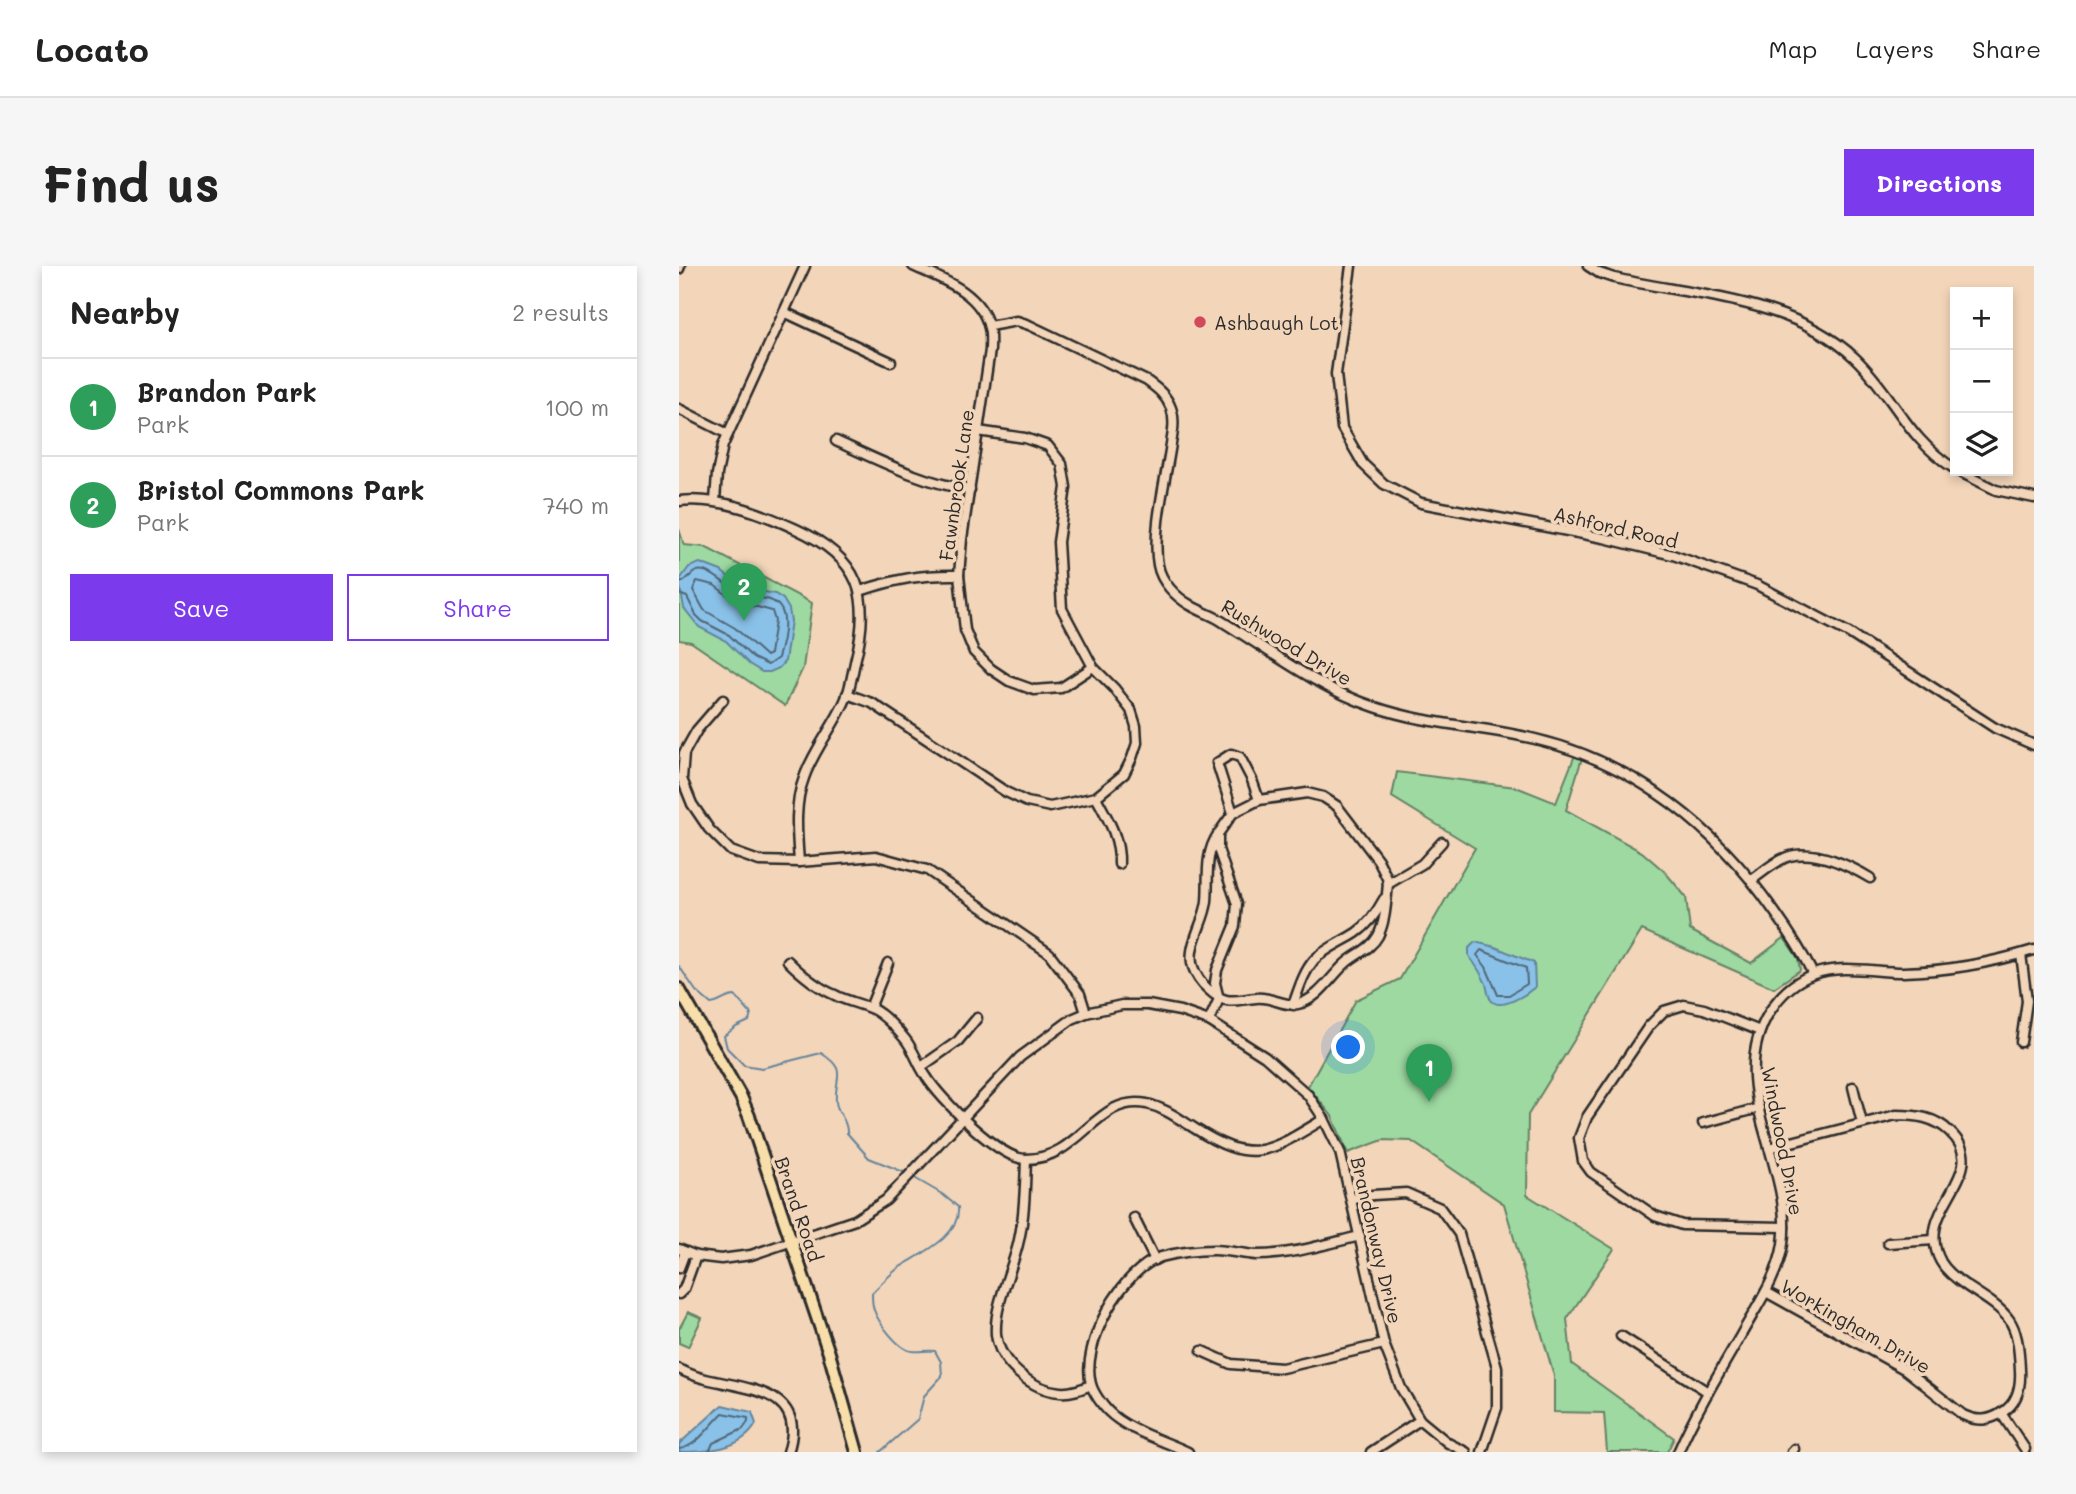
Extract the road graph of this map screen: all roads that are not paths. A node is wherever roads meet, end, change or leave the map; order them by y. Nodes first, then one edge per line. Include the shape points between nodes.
1 (805, 266) edge
2 (913, 266) edge
3 (1351, 266) edge
4 (1588, 266) edge
5 (784, 312) junction
6 (989, 326) junction
7 (891, 362) dead end
8 (679, 409) edge
9 (978, 431) junction
10 (728, 434) junction
11 (836, 441) dead end
12 (1950, 465) edge
13 (1969, 476) edge
14 (970, 490) junction
15 (2034, 498) edge
16 (679, 501) edge
17 (715, 501) junction
18 (960, 575) junction
19 (860, 590) junction
20 (1093, 667) junction
21 (847, 694) junction
22 (723, 700) dead end
23 (2034, 745) edge
24 (1096, 797) junction
25 (1259, 800) junction
26 (1233, 813) junction
27 (1218, 834) junction
28 (1442, 842) dead end
29 (799, 862) junction
30 (1119, 864) dead end
31 (1870, 878) dead end
32 (1752, 880) junction
33 (1388, 884) junction
34 (1386, 896) junction
35 (2034, 950) edge
36 (2021, 954) junction
37 (788, 961) dead end
38 (888, 964) dead end
39 (1812, 974) junction
40 (679, 989) edge
41 (1219, 999) junction
42 (1293, 1005) junction
43 (870, 1008) junction
44 (1086, 1013) junction
45 (977, 1018) dead end
46 (1209, 1021) junction
47 (1760, 1031) junction
48 (2021, 1042) dead end
49 (921, 1067) junction
50 (1853, 1087) dead end
51 (1759, 1108) junction
52 (963, 1118) junction
53 (1324, 1119) junction
54 (1703, 1123) dead end
55 (1862, 1124) junction
56 (1769, 1147) junction
57 (1026, 1159) junction
58 (1352, 1199) junction
59 (1135, 1219) dead end
60 (1784, 1227) junction
61 (1360, 1236) junction
62 (1934, 1240) junction
63 (792, 1242) junction
64 (1888, 1243) dead end
65 (682, 1250) edge
66 (696, 1256) junction
67 (1154, 1260) junction
68 (679, 1268) edge
69 (1766, 1292) junction
70 (679, 1294) edge
71 (1621, 1336) dead end
72 (1384, 1344) junction
73 (1202, 1351) dead end
74 (679, 1370) edge
75 (1091, 1385) junction
76 (1708, 1392) junction
77 (2001, 1413) junction
78 (1420, 1420) junction
79 (2025, 1449) dead end
80 (787, 1452) edge
81 (857, 1452) edge
82 (1188, 1452) edge
83 (1371, 1452) edge
84 (1466, 1452) edge
85 (1482, 1452) edge
86 (1678, 1452) edge

1 - 5 street
2 - 6 street via 956,286 977,302
3 - 23 street, Ashford Road via 1336,374 1342,428 1363,464 1384,484 1421,503 1604,538 1673,555 1757,585 1849,633 1986,723
4 - 12 street via 1614,278 1767,309 1808,325 1854,357 1920,441
5 - 7 street
5 - 10 street
6 - 9 street, Fawnbrook Lane
6 - 32 street, Rushwood Drive via 1017,321 1029,325 1163,393 1172,410 1173,429 1157,542 1158,567 1170,590 1190,606 1348,697 1418,719 1538,739 1610,766 1695,821
8 - 10 street
9 - 14 street, Fawnbrook Lane
9 - 20 street via 1048,446 1062,464 1066,487 1058,542 1062,608
10 - 17 street
11 - 14 street via 913,477
13 - 15 street via 1996,489
14 - 18 street, Fawnbrook Lane
16 - 17 street
17 - 19 street via 766,515 812,536 835,551
18 - 19 street via 929,574
18 - 20 street, Fawnbrook Lane via 965,630 974,652 991,669 1034,690 1061,688
19 - 21 street via 864,618
20 - 24 street via 1131,710 1137,743 1124,774
21 - 24 street via 872,703 1027,802 1050,807
21 - 29 street via 798,797
22 - 29 street via 684,753 682,779 692,804 709,830 731,851 759,862
24 - 30 street via 1115,832
25 - 26 street
25 - 26 street via 1240,757 1231,754 1217,763
25 - 33 street via 1307,793 1337,806 1378,860
26 - 27 street
27 - 41 street via 1218,849 1237,904 1235,926 1217,970
27 - 41 street via 1207,865 1202,925 1191,956 1198,979
28 - 33 street via 1422,864
29 - 44 street via 876,856 927,870 1049,953 1080,994
31 - 32 street via 1849,866 1808,855 1790,856
32 - 39 street, Rushwood Drive
33 - 34 street
34 - 42 street via 1357,932 1315,960 1303,976
34 - 42 street via 1377,939 1315,995
35 - 36 street, Windwood Drive
36 - 39 street, Windwood Drive via 1948,970 1851,969
36 - 48 street via 2028,1001
37 - 43 street via 807,980
38 - 43 street
39 - 47 street, Windwood Drive via 1776,1001
40 - 63 main road, Brand Road via 741,1097
41 - 42 street via 1257,998
41 - 46 street
43 - 49 street via 906,1040
44 - 46 street, Brandonway Drive via 1148,1005
44 - 52 street, Brandonway Drive via 1020,1057
45 - 49 street via 958,1041
46 - 53 street, Brandonway Drive via 1265,1058 1308,1095
47 - 51 street, Windwood Drive via 1752,1063
47 - 60 street via 1705,1009 1684,1005 1664,1011 1587,1117 1579,1138 1583,1161 1591,1172 1655,1216 1682,1225
49 - 52 street
50 - 55 street
51 - 54 street
51 - 56 street, Windwood Drive
52 - 57 street via 989,1142
52 - 63 street, Brandonway Drive via 886,1200 855,1220
53 - 57 street via 1282,1144 1249,1153 1216,1143 1159,1108 1131,1103 1092,1122 1060,1152
53 - 58 street, Brandonway Drive via 1340,1152
55 - 56 street
55 - 62 street via 1915,1115 1944,1126 1960,1140 1965,1161 1935,1223
56 - 60 street, Windwood Drive
57 - 75 street via 1020,1236 998,1309 996,1336 1006,1361 1026,1379 1060,1392
58 - 61 street, Brandonway Drive
58 - 85 street via 1406,1193 1440,1208 1459,1234 1497,1367 1497,1408
59 - 67 street
60 - 69 street, Windwood Drive via 1778,1263
61 - 67 street via 1294,1252 1257,1255 1212,1250
61 - 72 street, Brandonway Drive
62 - 64 street
62 - 77 street via 1941,1263 2013,1322 2019,1343 2019,1389 2010,1407
63 - 66 street, Brandonway Drive via 731,1258
63 - 81 main road, Brand Road
65 - 66 street, Brandonway Drive
65 - 68 street
66 - 70 street
67 - 75 street via 1125,1283 1108,1308 1090,1360
69 - 76 street, Windwood Drive
69 - 77 street, Workingham Drive via 1906,1370 1963,1415 1984,1420
71 - 76 street
72 - 73 street via 1282,1368 1231,1364
72 - 78 street, Brandonway Drive
74 - 80 street via 757,1390 779,1401 790,1419 792,1438
75 - 82 street via 1108,1410 1126,1424
76 - 86 street, Windwood Drive
77 - 79 street
78 - 83 street
78 - 84 street, Brandonway Drive

